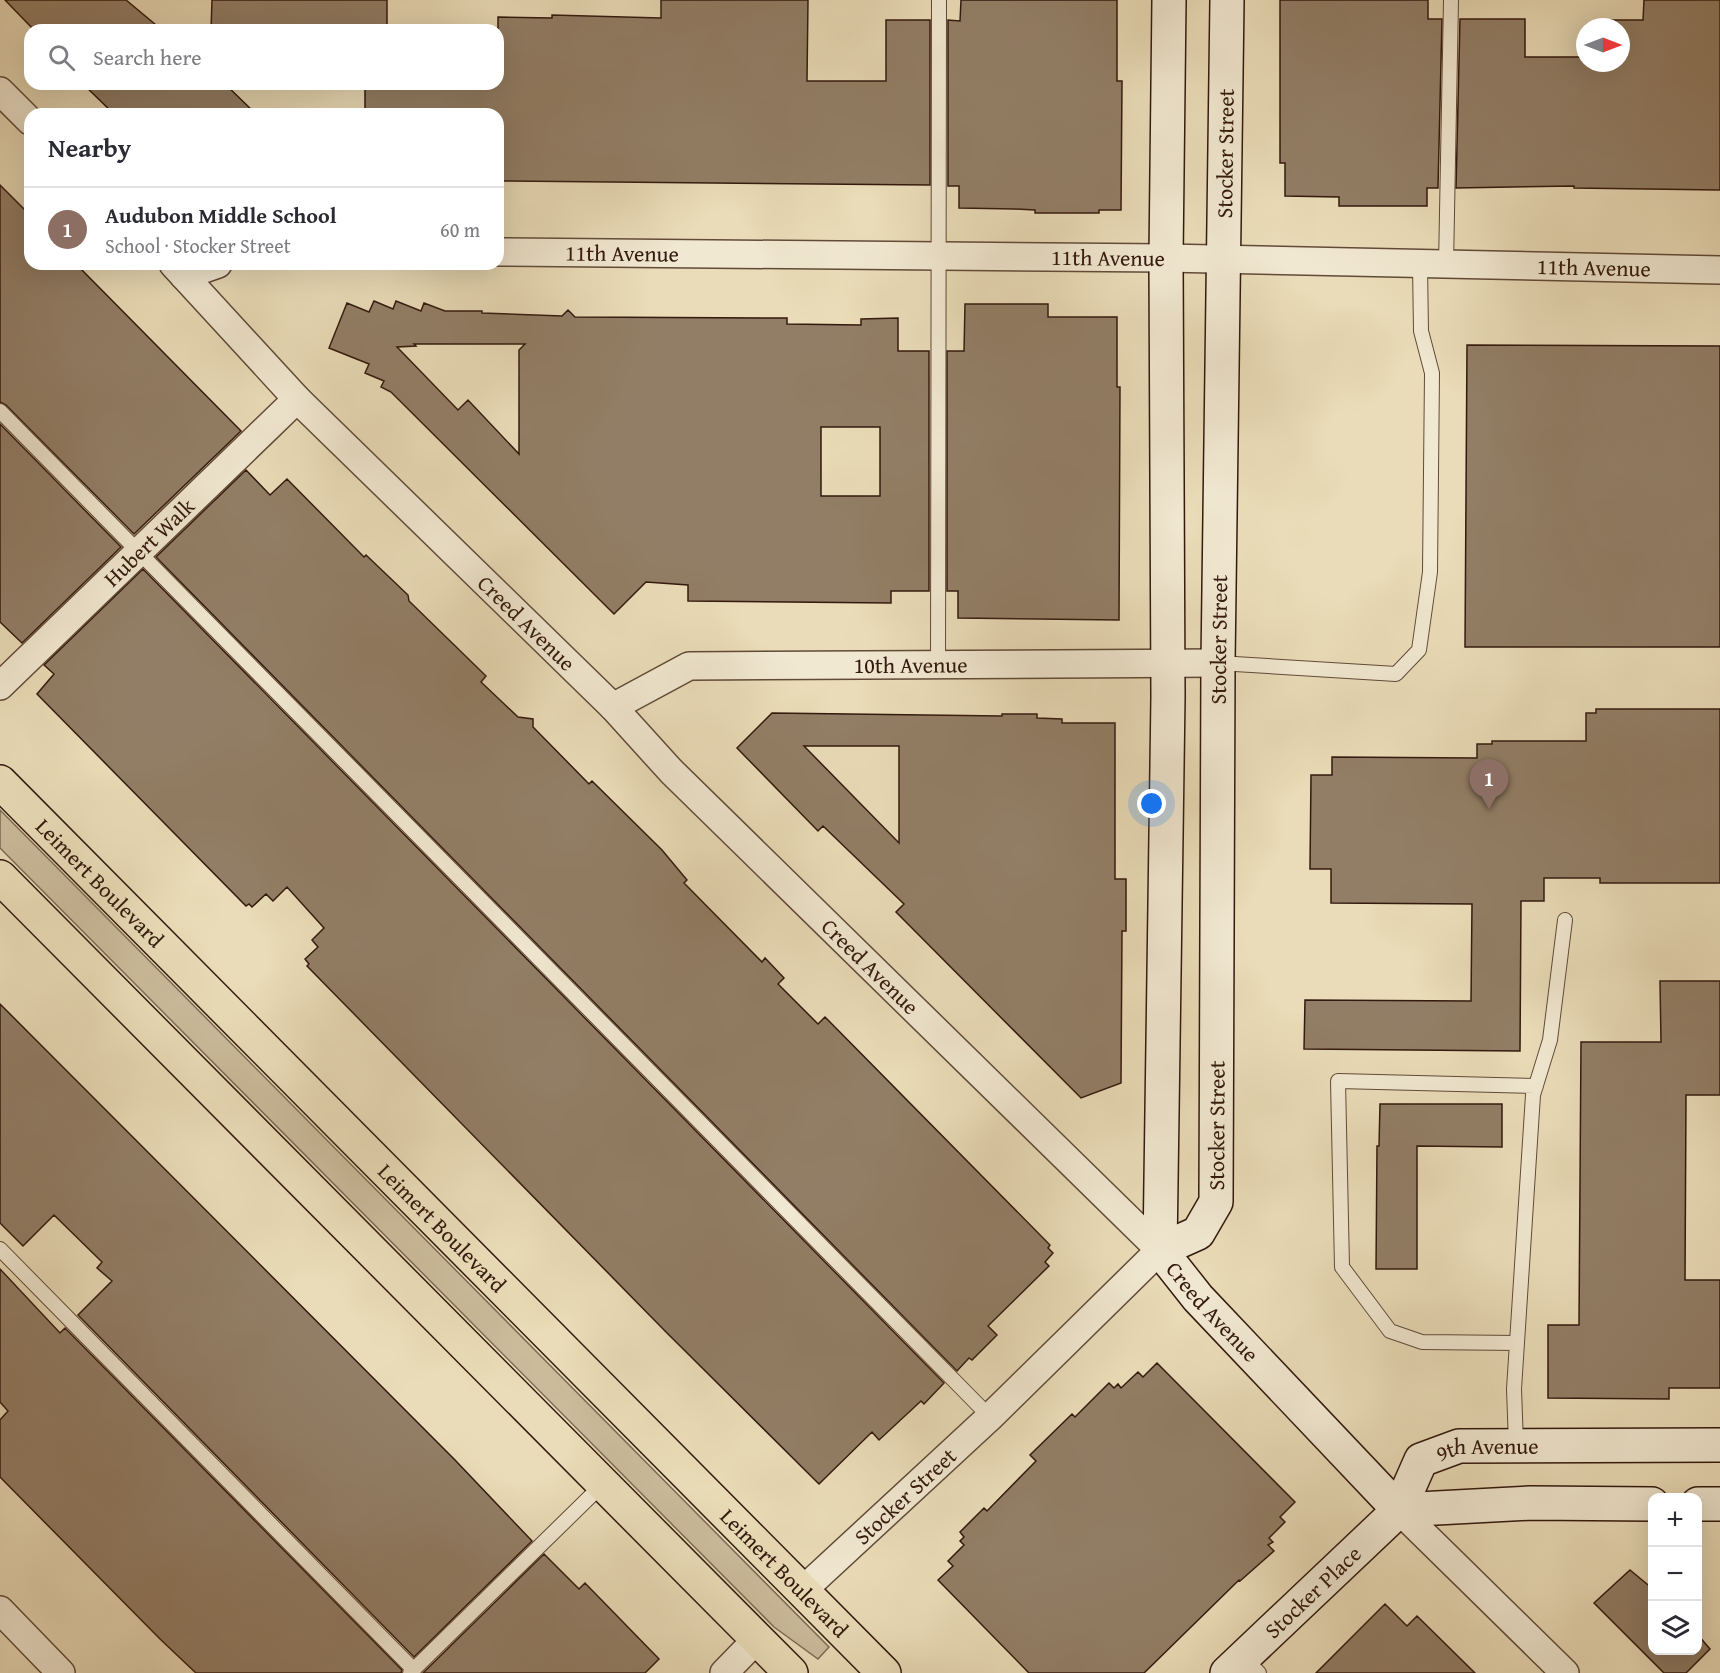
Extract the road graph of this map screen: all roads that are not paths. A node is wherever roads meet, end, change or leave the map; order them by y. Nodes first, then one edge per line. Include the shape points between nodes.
1 (939, 0) edge
2 (1169, 0) edge
3 (1227, 0) edge
4 (1451, 0) edge
5 (0, 91) edge
6 (24, 115) edge
7 (504, 252) edge
8 (937, 258) junction
9 (1166, 258) junction
10 (1225, 260) junction
11 (1433, 265) junction
12 (178, 270) edge
13 (1720, 270) edge
14 (297, 399) junction
15 (0, 411) edge
16 (139, 552) junction
17 (1168, 663) junction
18 (1218, 663) junction
19 (938, 664) junction
20 (0, 686) edge
21 (613, 707) junction
22 (0, 782) edge
23 (0, 878) edge
24 (1565, 920) dead end
25 (1536, 1086) junction
26 (0, 1249) edge
27 (1160, 1251) junction
28 (1517, 1343) junction
29 (990, 1417) junction
30 (1516, 1444) junction
31 (1720, 1445) edge
32 (603, 1484) junction
33 (1648, 1504) edge
34 (1702, 1504) edge
35 (1720, 1504) edge
36 (1399, 1510) junction
37 (803, 1590) junction
38 (0, 1610) edge
39 (758, 1638) junction
40 (1243, 1668) edge
41 (412, 1671) edge
42 (62, 1673) edge
43 (724, 1673) edge
44 (791, 1673) edge
45 (884, 1673) edge
46 (1564, 1673) edge

1 - 8 lane
2 - 9 street
3 - 10 street, Stocker Street
4 - 11 lane
5 - 6 street
7 - 8 street, 11th Avenue
8 - 9 street, 11th Avenue
8 - 19 lane
9 - 10 street, 11th Avenue
9 - 17 street
10 - 11 street, 11th Avenue
10 - 18 street, Stocker Street
11 - 13 street, 11th Avenue
11 - 18 lane via 1421,331 1432,373 1430,572 1419,650 1396,674
12 - 14 street, Creed Avenue
14 - 16 street, Hubert Walk
14 - 21 street, Creed Avenue
15 - 16 lane
16 - 20 street, Hubert Walk
16 - 29 lane
17 - 18 street, 10th Avenue
17 - 19 street, 10th Avenue
17 - 27 street
18 - 27 street, Stocker Street via 1216,1202 1198,1233
19 - 21 street, 10th Avenue via 689,666
21 - 27 street, Creed Avenue via 671,771
22 - 37 main road, Leimert Boulevard
23 - 32 main road
24 - 25 lane via 1550,1040
25 - 28 lane
25 - 28 lane via 1338,1081 1342,1267 1390,1331 1422,1342
26 - 41 lane
27 - 29 street, Stocker Street
27 - 36 street, Creed Avenue via 1198,1298
28 - 30 lane
29 - 37 street, Stocker Street
30 - 31 street, 9th Avenue
30 - 36 street, 9th Avenue via 1459,1446 1421,1460
32 - 39 main road
32 - 41 lane
33 - 36 street via 1531,1503
34 - 35 street
36 - 40 street, Stocker Place
36 - 46 street, Creed Avenue
37 - 45 main road, Leimert Boulevard
38 - 42 street
39 - 43 street
39 - 44 main road

